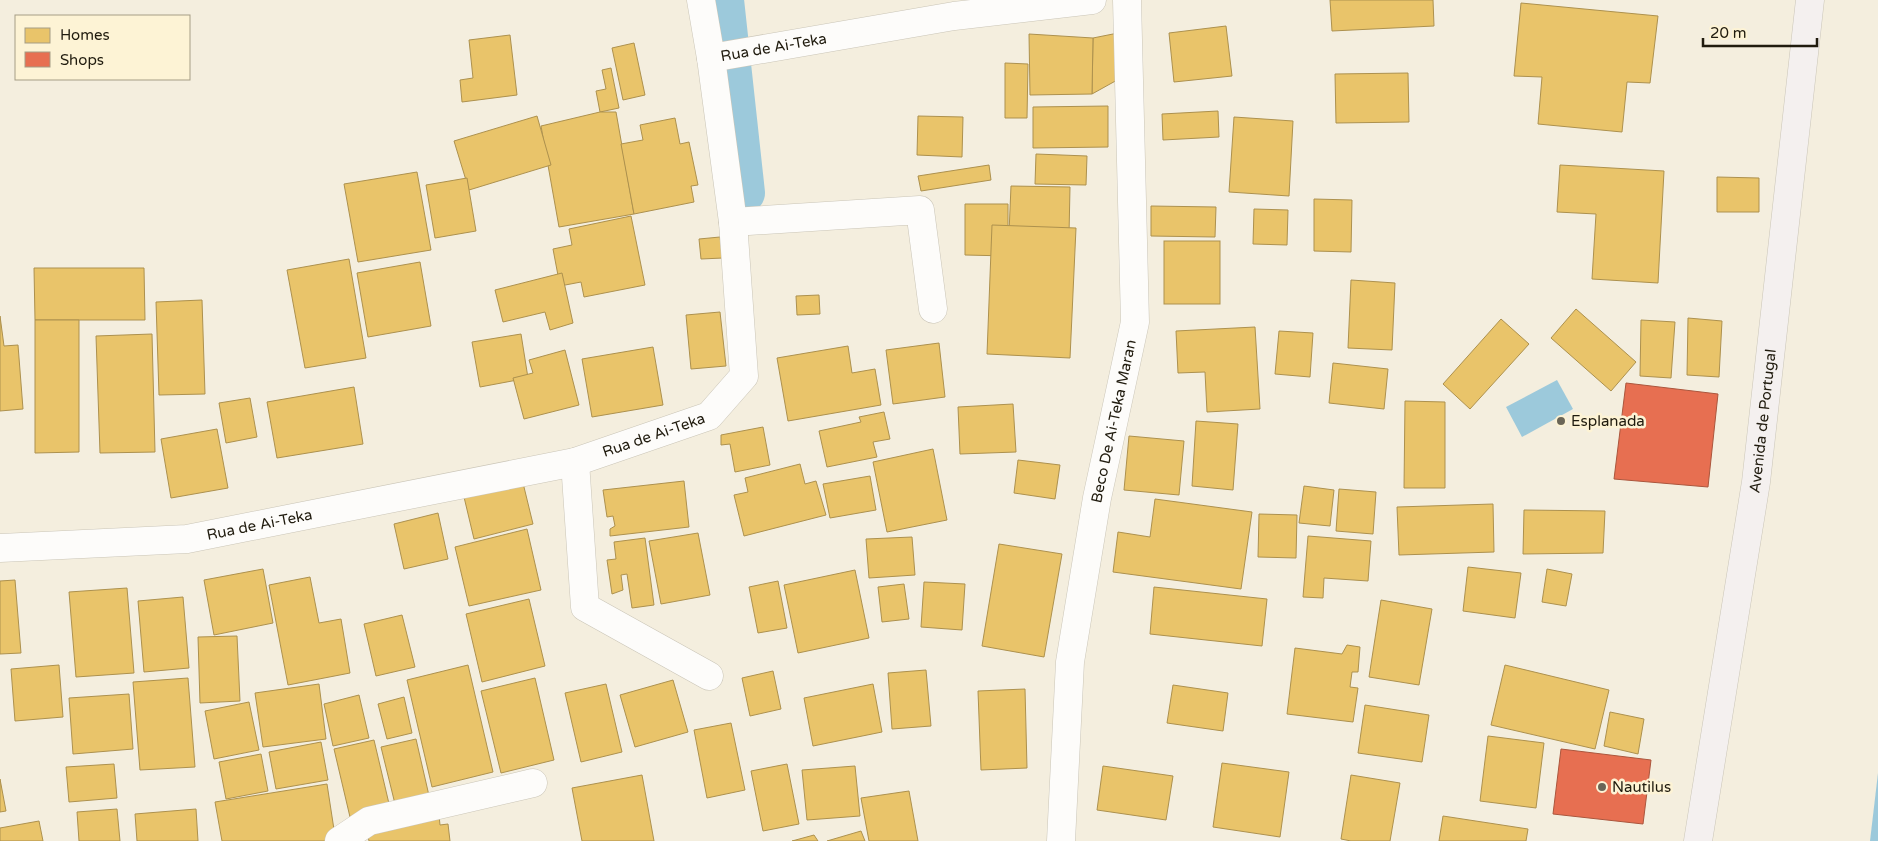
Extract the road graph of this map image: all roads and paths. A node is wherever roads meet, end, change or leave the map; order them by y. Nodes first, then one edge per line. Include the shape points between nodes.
1 (701, 0) edge
2 (1092, 0) edge
3 (1126, 0) edge
4 (1810, 0) edge
5 (711, 58) junction
6 (733, 222) junction
7 (933, 309) dead end
8 (575, 462) junction
9 (0, 548) edge
10 (708, 676) dead end
11 (533, 783) dead end
12 (339, 841) edge
13 (1061, 841) edge
14 (1698, 841) edge

1 - 5 street
2 - 5 street, Rua de Ai-Teka via 954,16
3 - 13 street, Beco De Ai-Teka Maran via 1135,322 1098,498 1070,662
4 - 14 main road, Avenida de Portugal via 1756,482
5 - 6 street, Rua de Ai-Teka
6 - 7 street via 920,210
6 - 8 street, Rua de Ai-Teka via 744,376 708,416
8 - 9 street, Rua de Ai-Teka via 188,539
8 - 10 street via 585,607
11 - 12 street via 369,821

